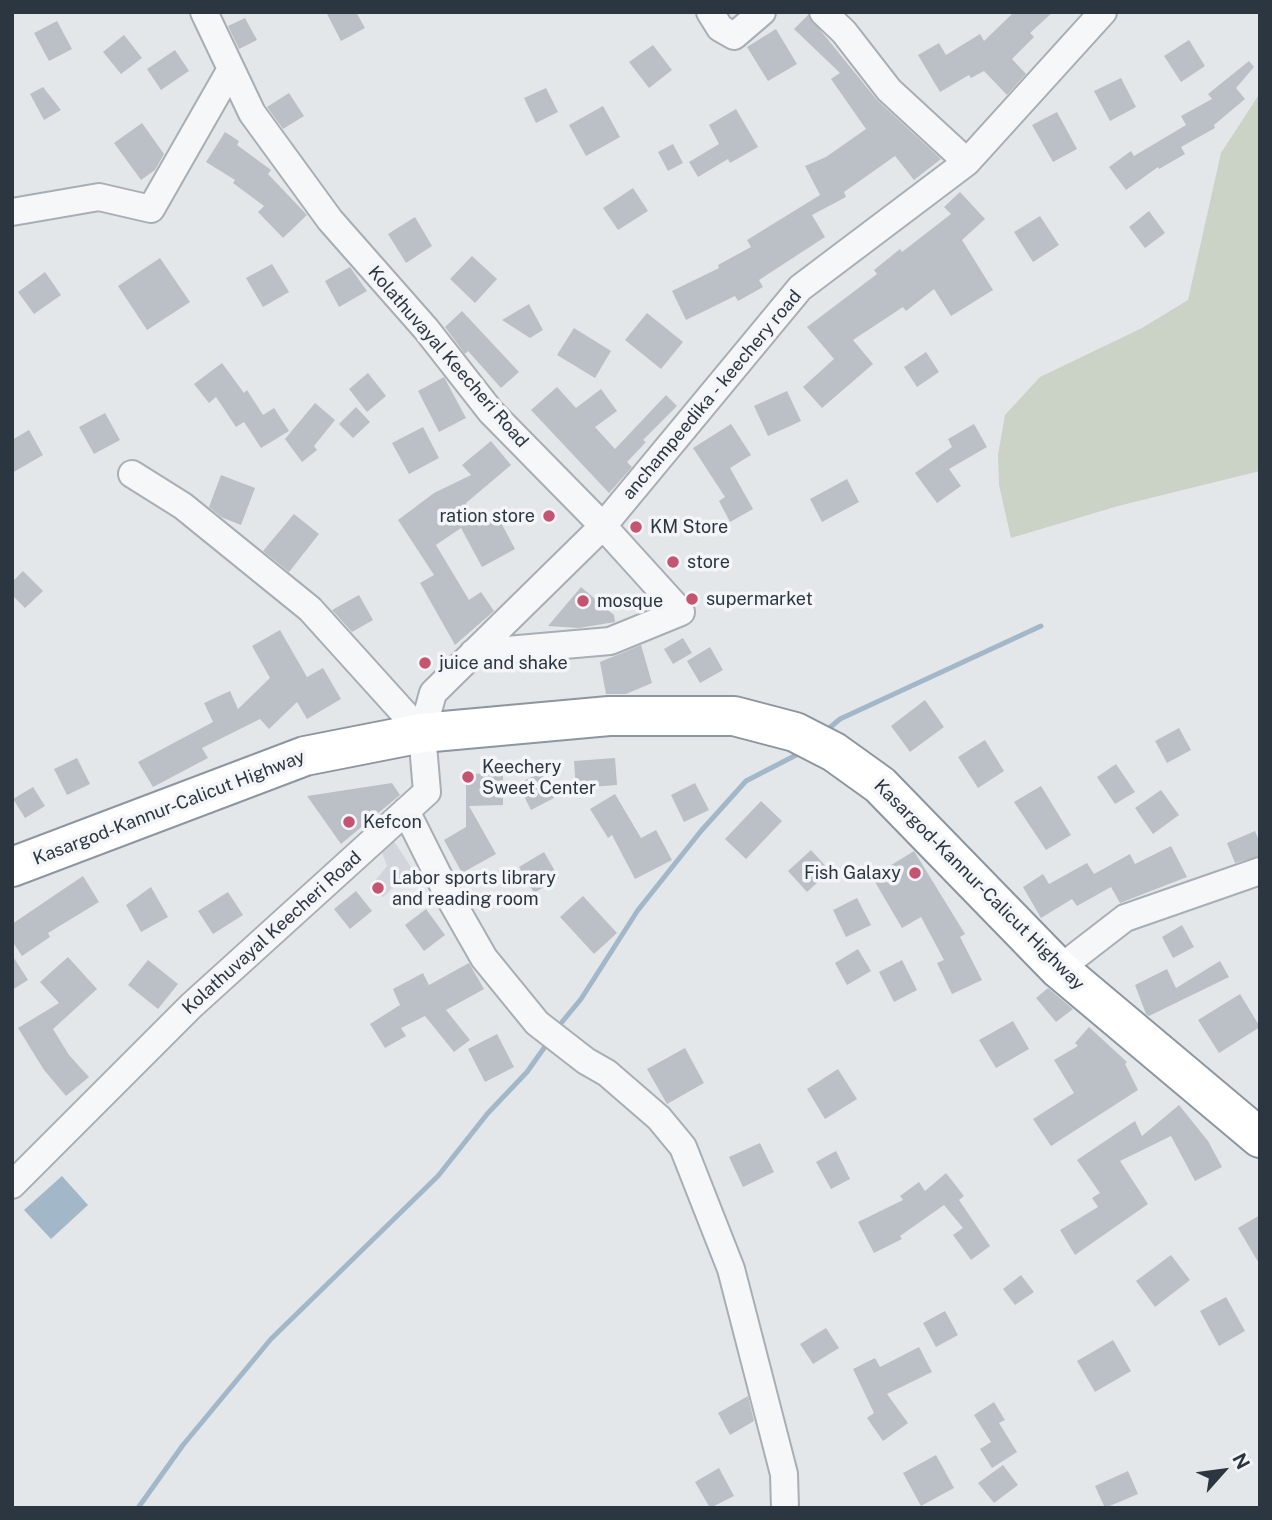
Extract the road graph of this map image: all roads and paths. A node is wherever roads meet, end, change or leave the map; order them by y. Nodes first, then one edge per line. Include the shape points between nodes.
1 (204, 12) edge
2 (710, 12) edge
3 (762, 12) edge
4 (823, 12) edge
5 (1103, 12) edge
6 (225, 80) junction
7 (967, 162) junction
8 (12, 212) edge
9 (132, 474) dead end
10 (603, 526) junction
11 (472, 653) junction
12 (422, 733) junction
13 (406, 811) junction
14 (12, 867) edge
15 (1260, 871) edge
16 (1059, 969) junction
17 (1260, 1138) edge
18 (12, 1185) edge
19 (785, 1508) edge

1 - 6 street, Kolathuvayal Keecheri Road
2 - 3 street via 720,28 734,36
4 - 7 street via 889,90
5 - 7 street, anchampeedika - keechery road
6 - 8 street via 151,209 99,197
6 - 10 street, Kolathuvayal Keecheri Road via 330,220 426,329 491,412
7 - 10 street, anchampeedika - keechery road via 800,288
9 - 12 street via 183,506 310,609
10 - 11 street, Kolathuvayal Keecheri Road
10 - 11 street via 681,612 610,641
11 - 12 street, Kolathuvayal Keecheri Road via 433,693
12 - 13 street, Kolathuvayal Keecheri Road via 427,792
12 - 14 highway, Kasargod-Kannur-Calicut Highway via 305,755
12 - 16 highway, Kasargod-Kannur-Calicut Highway via 609,716 734,716 796,732 880,785
13 - 18 street, Kolathuvayal Keecheri Road via 191,1006
13 - 19 street via 484,958 537,1023 607,1073 659,1118 683,1147 731,1269 784,1474
15 - 16 street via 1125,918
16 - 17 highway, Kasargod-Kannur-Calicut Highway

